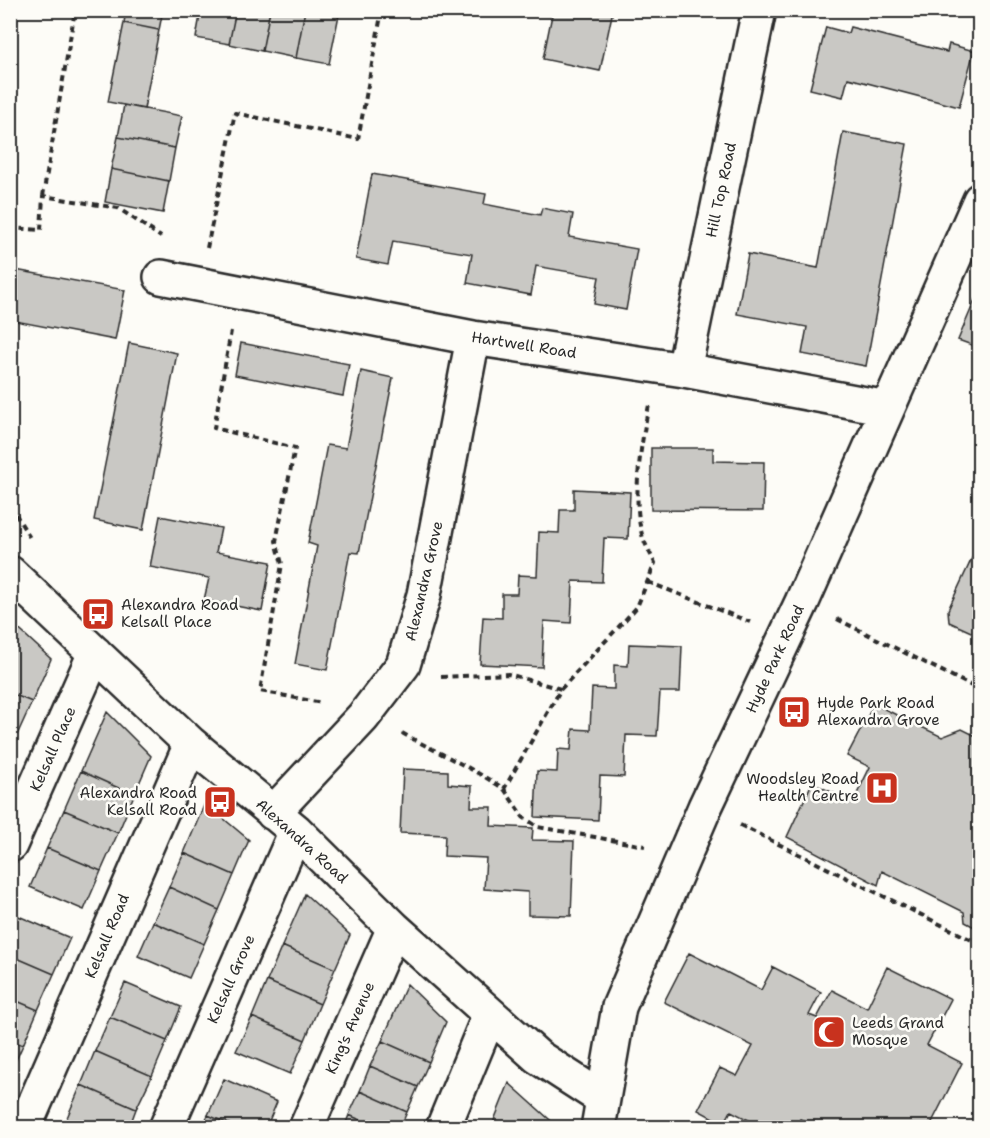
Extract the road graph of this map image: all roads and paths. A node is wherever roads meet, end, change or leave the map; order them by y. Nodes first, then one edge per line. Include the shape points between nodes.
1 (75, 10) edge
2 (382, 10) edge
3 (759, 10) edge
4 (43, 196) junction
5 (980, 200) edge
6 (10, 228) edge
7 (161, 277) joint
8 (200, 284) junction
9 (238, 292) junction
10 (473, 338) junction
11 (670, 368) junction
12 (887, 408) junction
13 (10, 573) edge
14 (648, 582) junction
15 (802, 602) junction
16 (786, 635) junction
17 (95, 653) junction
18 (403, 665) junction
19 (561, 689) junction
20 (980, 690) edge
21 (367, 712) junction
22 (191, 744) junction
23 (504, 789) junction
24 (705, 807) junction
25 (284, 822) junction
26 (10, 845) edge
27 (685, 855) junction
28 (394, 927) junction
29 (980, 944) edge
30 (490, 1014) junction
31 (601, 1113) edge
32 (24, 1128) edge
33 (166, 1128) edge
34 (306, 1128) edge
35 (443, 1128) edge

1 - 4 path
2 - 8 path via 358,139 235,112
3 - 11 street, Hill Top Road
4 - 6 path via 40,230
4 - 7 path via 118,208 166,241
5 - 12 street, Hyde Park Road
7 - 8 street, Hartwell Road
8 - 9 street, Hartwell Road
9 - 10 street, Hartwell Road
9 - 21 path via 214,428 295,448 276,541 282,564 260,691
10 - 11 street, Hartwell Road
10 - 18 street, Alexandra Grove via 424,595
11 - 12 street, Hartwell Road
11 - 14 path via 640,451 638,494 643,537 655,563
12 - 15 street, Hyde Park Road
13 - 17 street, Alexandra Road
14 - 16 path
14 - 19 path via 637,607
15 - 16 street, Hyde Park Road
15 - 20 path
16 - 24 street, Hyde Park Road
17 - 22 street, Alexandra Road
17 - 26 street, Kelsall Place
18 - 19 path via 440,677 508,674
18 - 21 street, Alexandra Grove
19 - 23 path
21 - 23 path via 434,751 471,767
21 - 25 street, Alexandra Grove
22 - 25 street, Alexandra Road
22 - 32 street, Kelsall Road
23 - 27 path via 523,817 538,827
24 - 27 street, Hyde Park Road
24 - 29 path
25 - 28 street, Alexandra Road
25 - 33 street, Kelsall Grove
27 - 31 street, Hyde Park Road via 619,1007
28 - 30 street, Alexandra Road
28 - 34 street, King's Avenue
30 - 31 street, Alexandra Road
30 - 35 street

